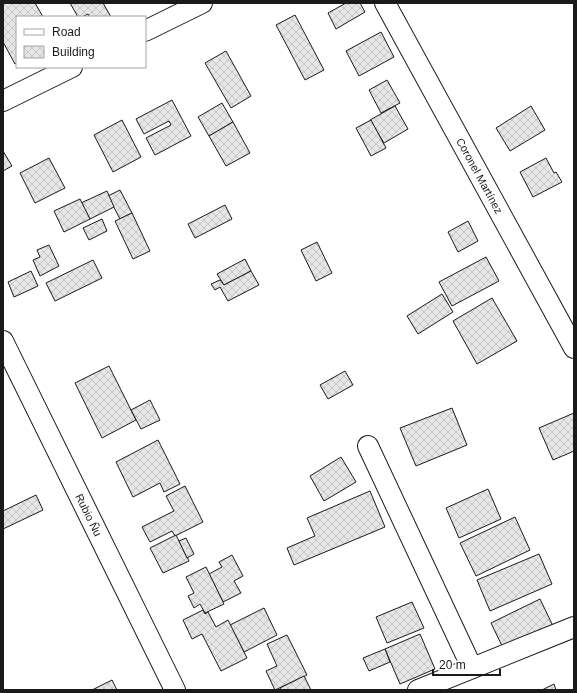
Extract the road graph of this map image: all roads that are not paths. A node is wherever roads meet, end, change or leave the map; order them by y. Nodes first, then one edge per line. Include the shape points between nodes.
1 (202, 3) edge
2 (385, 3) edge
3 (146, 31) edge
4 (70, 68) edge
5 (3, 101) edge
6 (3, 341) edge
7 (574, 348) edge
8 (368, 446) dead end
9 (574, 627) edge
10 (472, 668) junction
11 (175, 690) edge
12 (418, 690) edge

1 - 3 street
2 - 7 street, Coronel Martínez
4 - 5 street
6 - 11 street, Rubio Ñu
8 - 10 street
9 - 10 street
10 - 12 street

